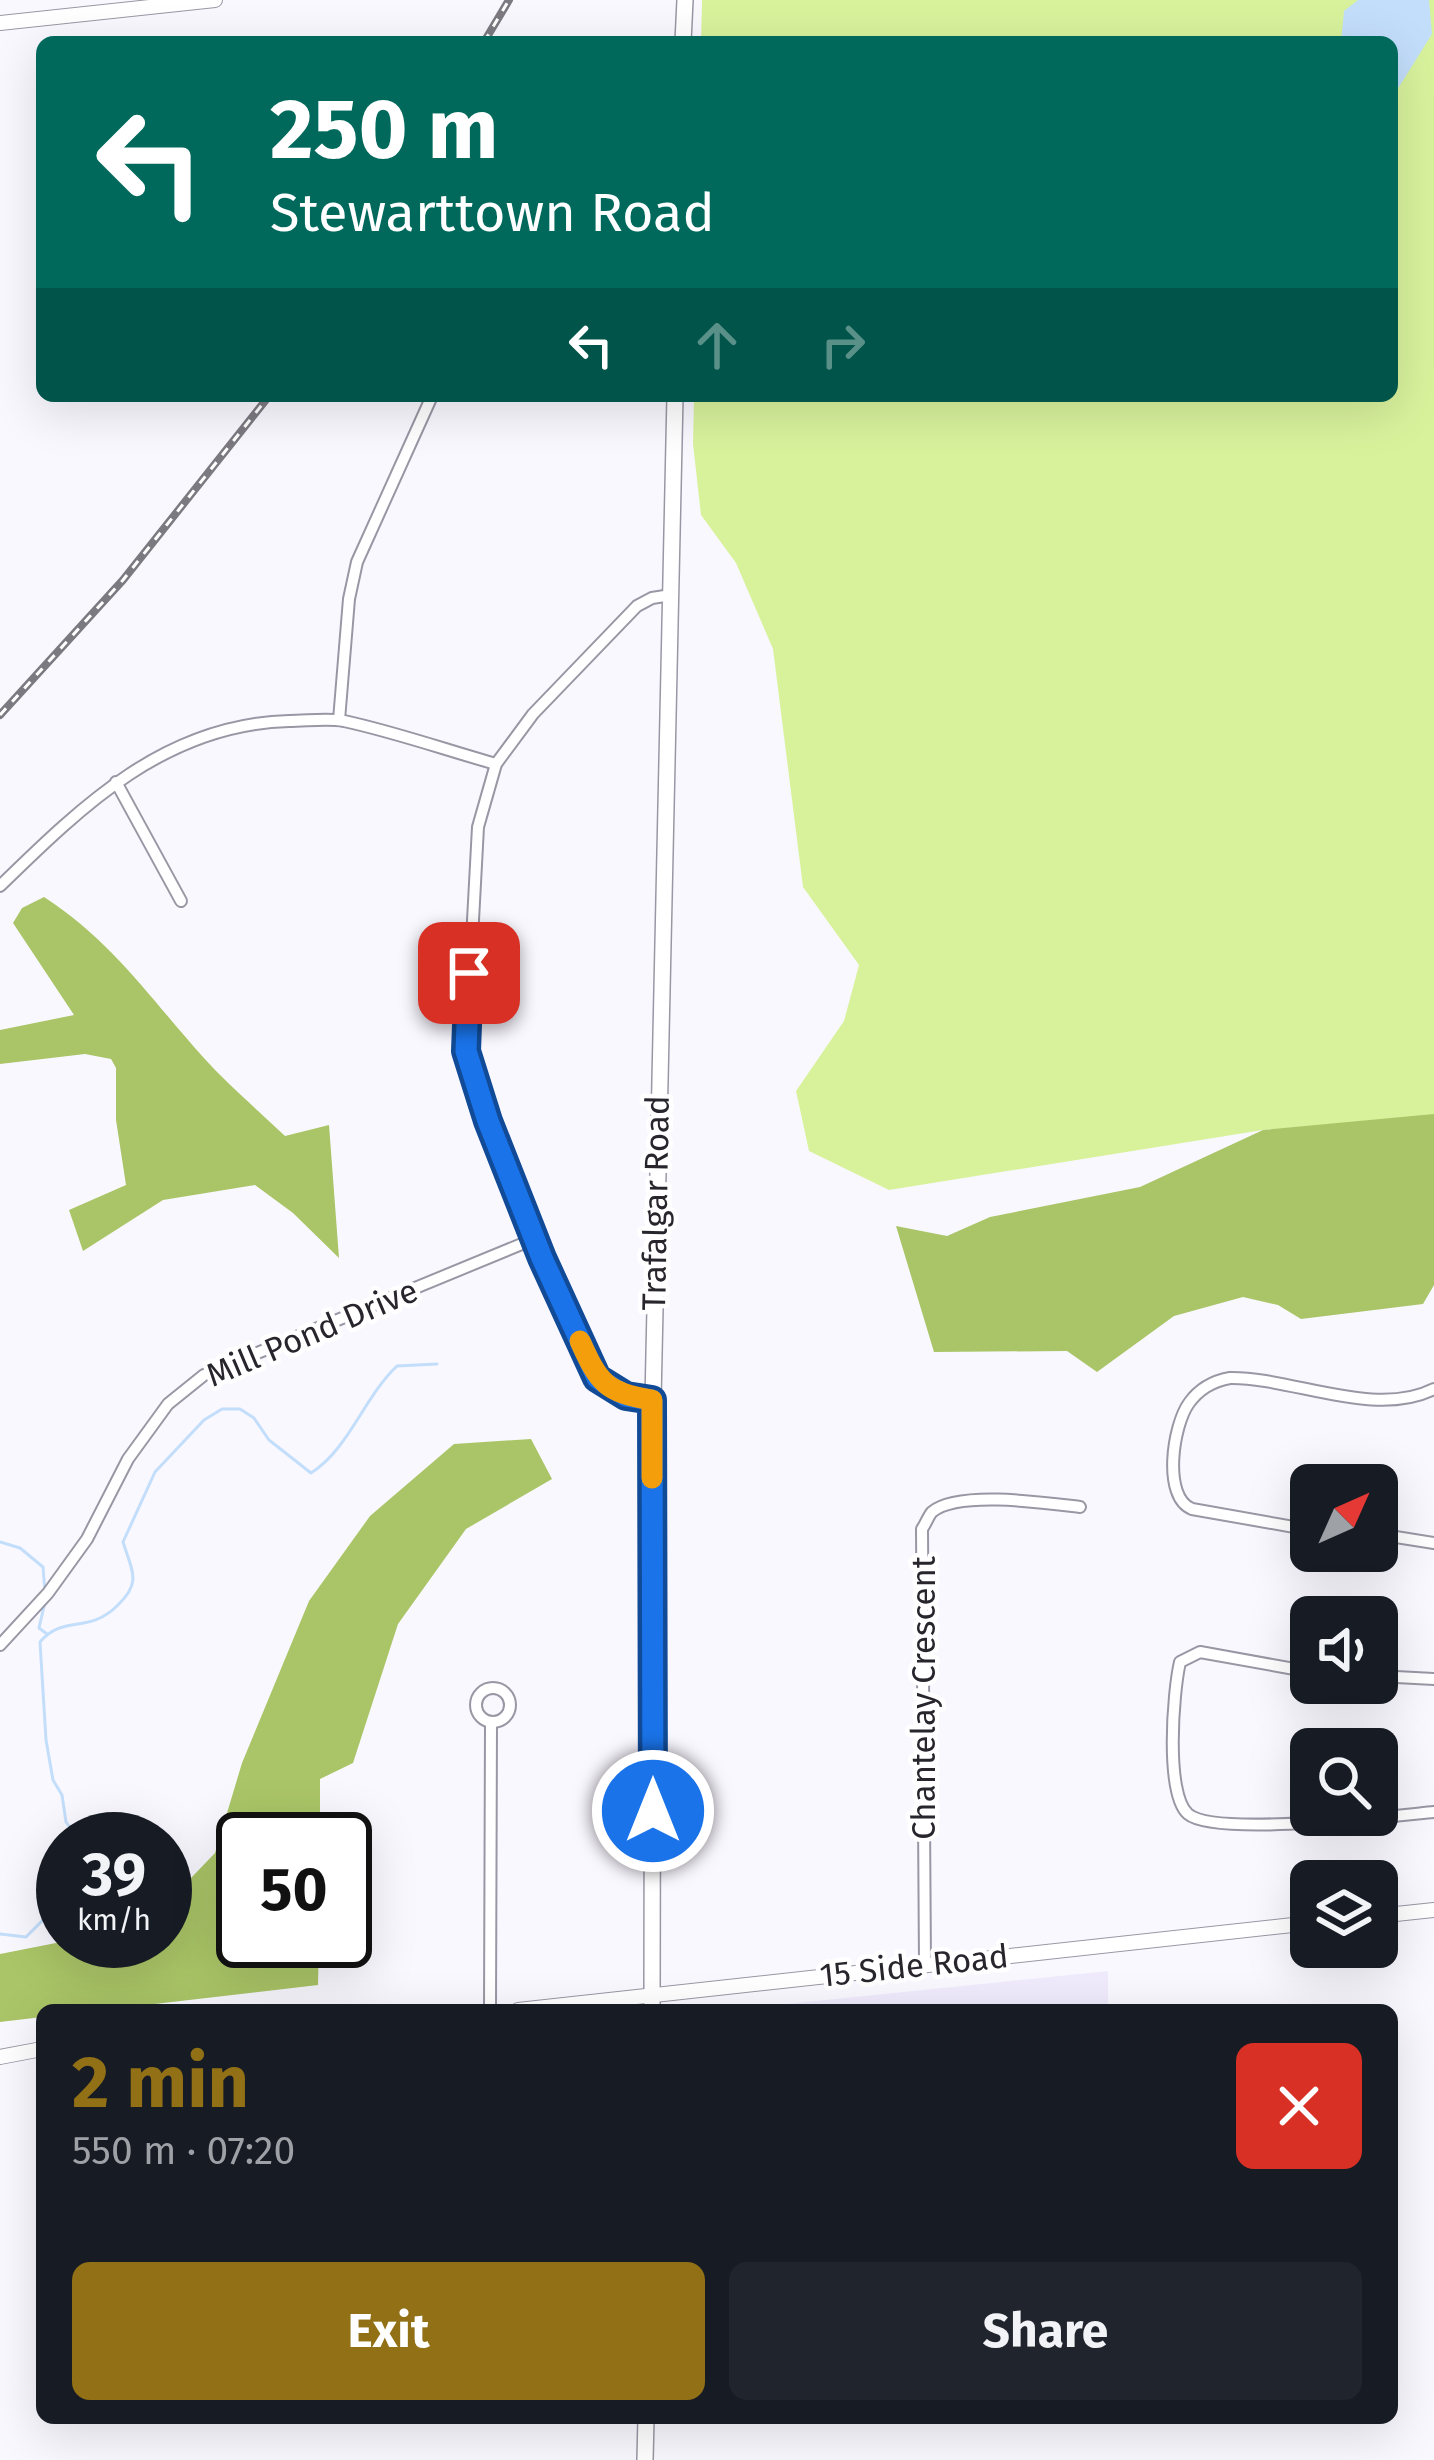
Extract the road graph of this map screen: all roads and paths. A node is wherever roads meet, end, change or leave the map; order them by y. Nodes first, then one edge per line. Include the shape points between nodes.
1 (215, 0) edge
2 (685, 0) edge
3 (0, 23) edge
4 (683, 36) edge
5 (430, 402) edge
6 (675, 402) edge
7 (671, 595) junction
8 (339, 720) junction
9 (496, 764) junction
10 (116, 782) junction
11 (0, 886) edge
12 (181, 901) dead end
13 (534, 1238) junction
14 (1434, 1389) edge
15 (652, 1400) junction
16 (1079, 1507) dead end
17 (1290, 1526) edge
18 (1398, 1535) edge
19 (1434, 1543) edge
20 (0, 1645) edge
21 (1290, 1668) edge
22 (1398, 1677) edge
23 (1434, 1679) edge
24 (491, 1723) dead end
25 (1434, 1812) edge
26 (1434, 1910) edge
27 (1398, 1914) edge
28 (1290, 1925) edge
29 (926, 1964) junction
30 (653, 2002) edge
31 (490, 2004) edge
32 (619, 2004) edge
33 (36, 2050) edge
34 (0, 2057) edge
35 (646, 2424) edge
36 (645, 2460) edge

1 - 3 street
2 - 4 main road
5 - 8 street via 357,562
6 - 7 main road, Trafalgar Road
7 - 9 street via 637,606
7 - 15 main road, Trafalgar Road
8 - 9 street
8 - 10 street via 253,722 190,740
9 - 13 street via 476,844 466,1051
10 - 11 street
10 - 12 street
13 - 15 street via 597,1378
13 - 20 street, Mill Pond Drive via 204,1375 168,1404 128,1459 87,1539
14 - 17 street via 1372,1397 1230,1378 1192,1399 1173,1473 1184,1507
15 - 30 main road, Trafalgar Road
16 - 29 street, Chantelay Crescent via 948,1504 922,1529
18 - 19 street
21 - 25 street via 1200,1652 1180,1662 1175,1793 1183,1810 1198,1821 1303,1824
22 - 23 street
24 - 31 street
26 - 27 street
28 - 29 street, 15 Side Road
29 - 30 street, 15 Side Road
30 - 32 street, 15 Side Road
33 - 34 street
35 - 36 main road

